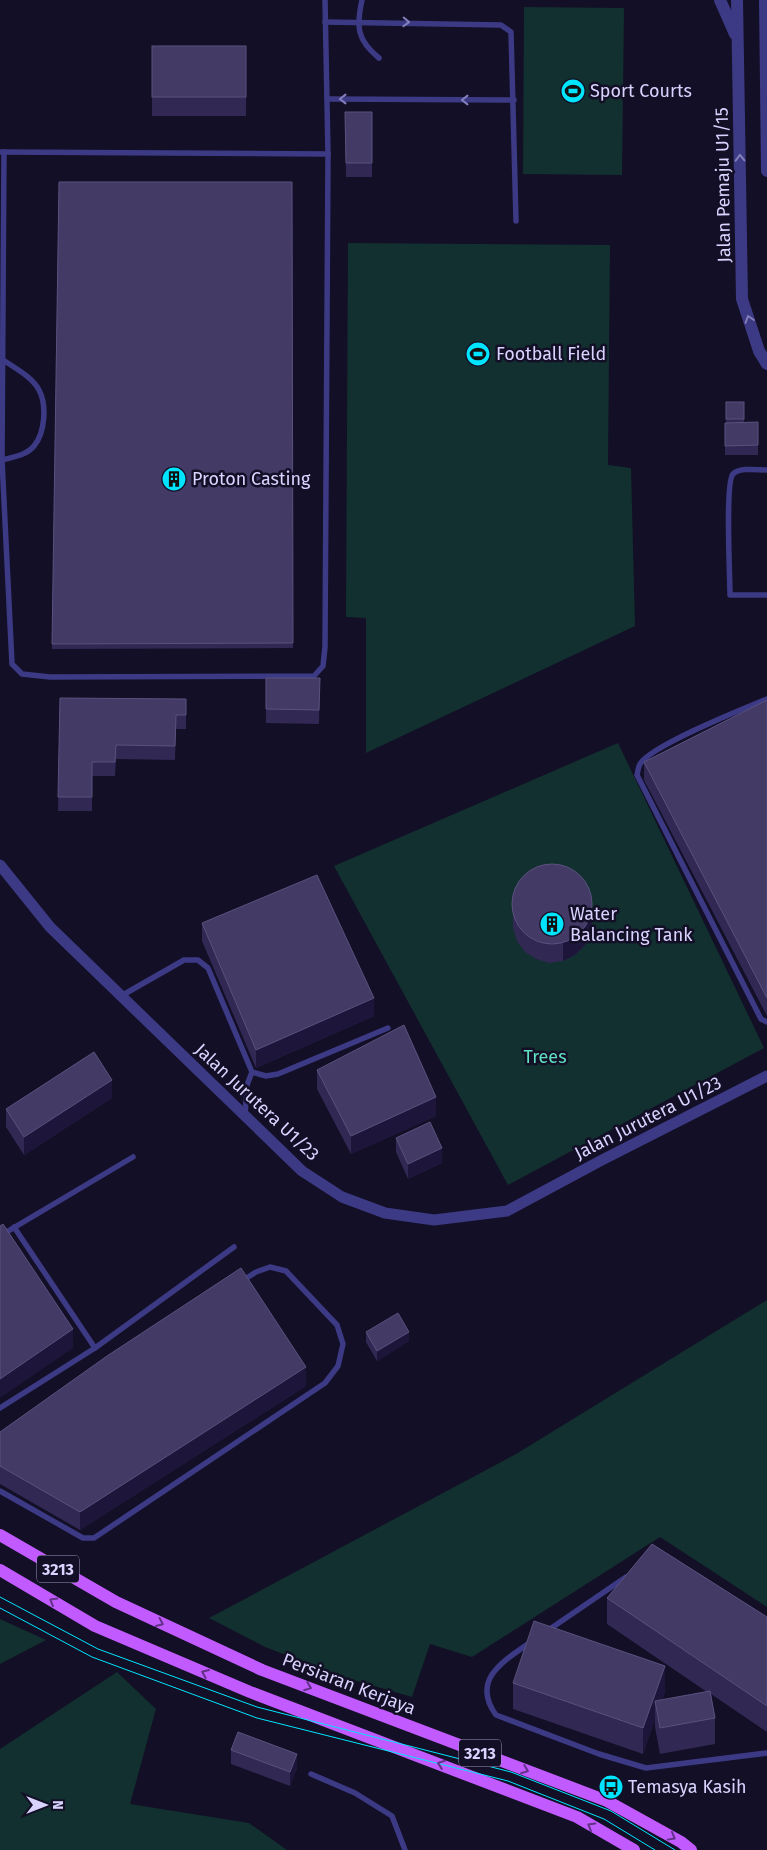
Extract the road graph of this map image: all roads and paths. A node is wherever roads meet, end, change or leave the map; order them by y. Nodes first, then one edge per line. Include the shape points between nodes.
1 (325, 0) edge
2 (362, 0) edge
3 (720, 0) edge
4 (737, 0) edge
5 (765, 0) edge
6 (357, 21) junction
7 (325, 22) junction
8 (738, 41) junction
9 (379, 58) dead end
10 (327, 100) junction
11 (514, 100) junction
12 (2, 152) edge
13 (328, 154) junction
14 (767, 171) edge
15 (516, 222) dead end
16 (3, 360) junction
17 (767, 364) edge
18 (2, 460) junction
19 (767, 470) edge
20 (767, 595) edge
21 (767, 699) edge
22 (0, 865) edge
23 (121, 996) junction
24 (767, 1022) edge
25 (388, 1028) dead end
26 (252, 1072) junction
27 (767, 1076) edge
28 (245, 1116) junction
29 (133, 1157) dead end
30 (14, 1227) junction
31 (0, 1236) edge
32 (234, 1247) dead end
33 (239, 1282) edge
34 (95, 1348) junction
35 (0, 1408) edge
36 (0, 1491) edge
37 (0, 1535) edge
38 (0, 1570) edge
39 (634, 1572) edge
40 (545, 1633) edge
41 (537, 1638) edge
42 (767, 1753) edge
43 (311, 1774) dead end
44 (405, 1850) edge
45 (634, 1850) edge
46 (691, 1850) edge

1 - 7 lane
2 - 6 lane
3 - 8 street
4 - 8 street, Jalan Pemaju U1/15
5 - 14 street
6 - 7 lane
6 - 9 lane via 366,47
6 -> 11 lane via 501,25 507,28 511,32
7 - 10 lane
17 -> 8 street, Jalan Pemaju U1/15 via 759,351 742,299
11 -> 10 lane
10 - 13 lane
11 - 15 lane
12 - 13 lane
12 - 16 lane
13 - 18 lane via 326,647 323,666 314,676 50,677 22,674 12,664 9,650
16 - 18 lane
16 - 18 lane via 39,390 43,402 43,427 34,446 25,454
19 - 20 lane via 735,472 730,482 728,504 730,595
21 - 24 lane via 705,724 650,755 639,764 637,776 761,1019
22 - 23 street, Jalan Jurutera U1/23 via 50,928
23 - 26 lane via 184,960 198,960 208,968
23 - 28 street, Jalan Jurutera U1/23
25 - 26 lane via 278,1074 266,1076
26 - 28 lane via 247,1085
27 - 28 street, Jalan Jurutera U1/23 via 507,1211 434,1220 385,1213 342,1197 302,1171
29 - 30 lane
30 - 31 lane
30 - 34 lane
32 - 34 lane
33 - 36 lane via 270,1267 286,1271 337,1325 344,1344 338,1366 326,1383 94,1538 83,1538
34 - 35 lane
37 -> 46 main road, Persiaran Kerjaya / 3213 via 116,1602 262,1670 607,1801
45 -> 38 main road, 3213 via 568,1814 250,1692 95,1626
39 - 40 lane
41 - 42 lane via 496,1666 486,1689 488,1704 496,1714 599,1754 646,1768
43 - 44 lane via 355,1792 392,1816

